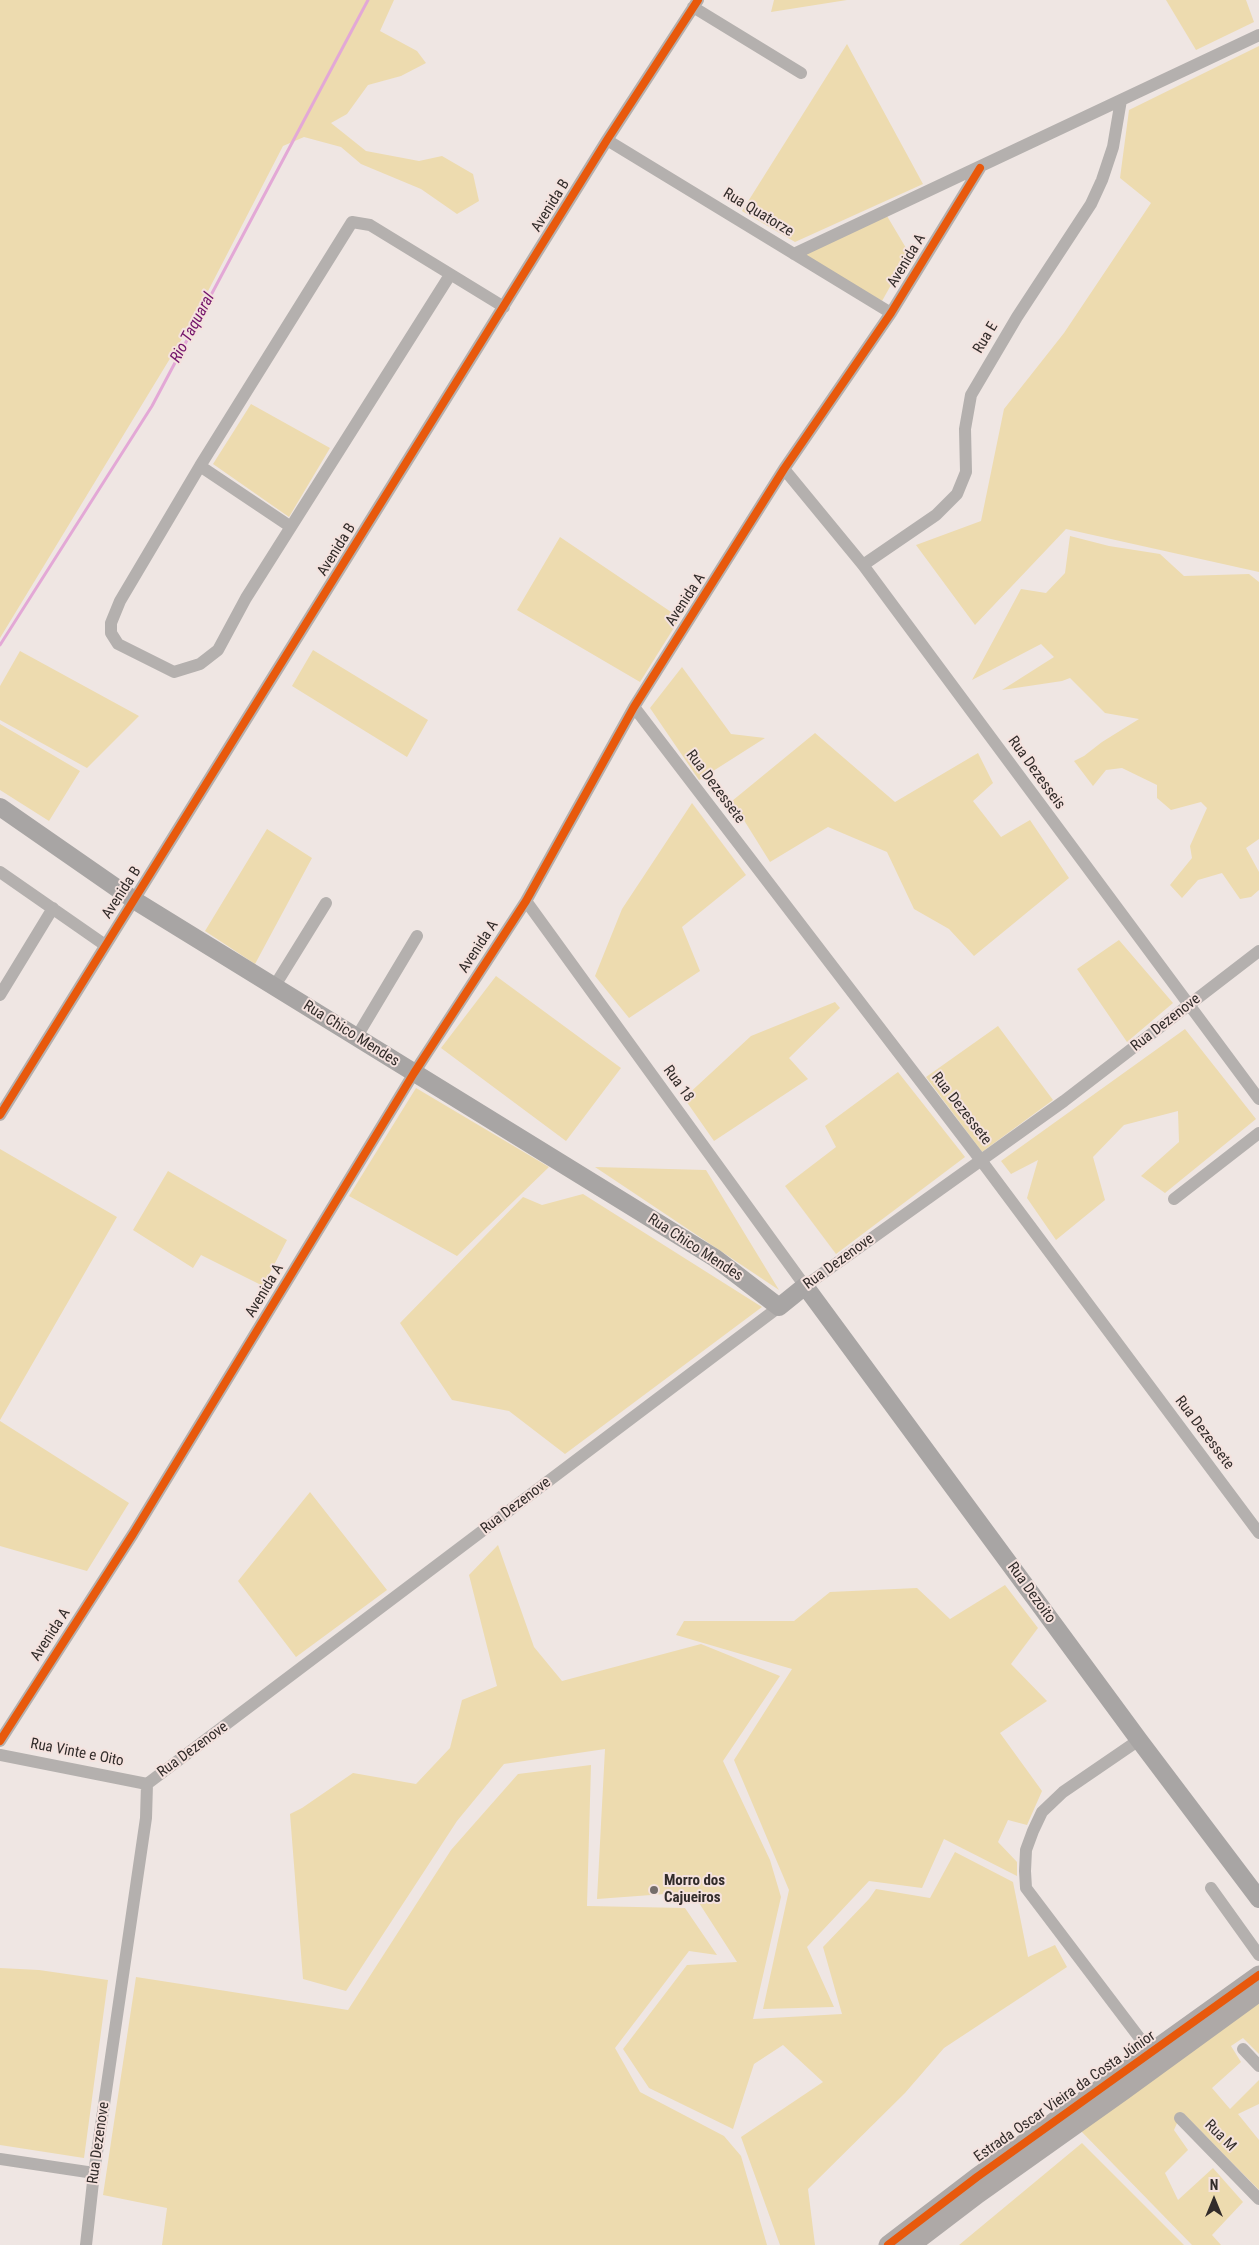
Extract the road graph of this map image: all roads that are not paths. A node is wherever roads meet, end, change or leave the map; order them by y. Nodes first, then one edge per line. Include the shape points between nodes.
1 (696, 4) edge
2 (1259, 36) edge
3 (802, 73) dead end
4 (1121, 100) junction
5 (607, 140) junction
6 (980, 168) junction
7 (794, 254) junction
8 (450, 275) junction
9 (504, 307) junction
10 (891, 313) junction
11 (200, 466) junction
12 (784, 469) junction
13 (291, 527) junction
14 (863, 566) junction
15 (634, 707) junction
16 (0, 808) edge
17 (0, 872) edge
18 (134, 900) junction
19 (526, 902) junction
20 (326, 903) dead end
21 (53, 908) junction
22 (417, 936) dead end
23 (105, 945) junction
24 (1259, 952) edge
25 (274, 987) junction
26 (0, 995) edge
27 (1188, 1005) junction
28 (356, 1038) junction
29 (414, 1073) junction
30 (1259, 1099) edge
31 (0, 1115) edge
32 (1259, 1133) edge
33 (980, 1159) junction
34 (1174, 1199) dead end
35 (805, 1286) junction
36 (779, 1307) junction
37 (1259, 1533) edge
38 (1139, 1740) junction
39 (0, 1741) edge
40 (0, 1755) edge
41 (147, 1784) junction
42 (1211, 1888) dead end
43 (1259, 1899) edge
44 (1259, 1955) edge
45 (1259, 1975) edge
46 (1259, 1992) edge
47 (1243, 2049) dead end
48 (1151, 2053) junction
49 (1259, 2066) edge
50 (1180, 2118) dead end
51 (0, 2159) edge
52 (94, 2173) junction
53 (1259, 2199) edge
54 (86, 2245) edge
55 (888, 2245) edge
56 (911, 2245) edge

1 - 3 street
1 - 5 street, Avenida B
2 - 4 street
4 - 6 street
4 - 14 street, Rua E via 1113,147 1091,204 1017,317 971,395 965,429 966,472 958,494 936,514
5 - 7 street, Rua Quatorze
5 - 9 street, Avenida B
6 - 7 street
6 - 10 street, Avenida A
7 - 10 street, Rua Quatorze
8 - 9 street
8 - 11 street via 370,225 352,222
8 - 13 street
9 - 18 street, Avenida B
10 - 12 street, Avenida A
11 - 13 street
11 - 13 street via 113,613 111,633 118,644 174,672 200,664 218,650
12 - 14 street, Rua Dezesseis
12 - 15 street, Avenida A
14 - 27 street, Rua Dezesseis
15 - 19 street, Avenida A
15 - 33 street, Rua Dezessete
16 - 18 main road, Rua Chico Mendes
17 - 21 street
18 - 23 street, Avenida B
18 - 25 main road, Rua Chico Mendes
19 - 29 street, Avenida A
19 - 35 street, Rua 18
20 - 25 street
21 - 23 street
21 - 26 street
22 - 28 street
23 - 31 street, Avenida B
24 - 27 street, Rua Dezenove
25 - 28 main road, Rua Chico Mendes
27 - 30 street, Rua Dezesseis
27 - 33 street, Rua Dezenove via 1064,1101
28 - 29 main road, Rua Chico Mendes
29 - 36 main road, Rua Chico Mendes via 715,1258
29 - 39 street, Avenida A via 133,1534
32 - 34 street
33 - 35 street, Rua Dezenove
33 - 37 street, Rua Dezessete
35 - 36 main road, Rua Dezenove
35 - 38 main road, Rua Dezoito
36 - 41 street, Rua Dezenove
38 - 43 main road, Rua Dezoito
38 - 48 street via 1063,1792 1042,1812 1026,1850 1025,1871 1026,1888
40 - 41 street, Rua Vinte e Oito
41 - 52 street, Rua Dezenove via 146,1818
42 - 44 street
45 - 48 main road, Estrada Oscar Vieira da Costa Júnior
46 - 56 main road, Estrada Oscar Vieira da Costa Júnior
47 - 49 street
48 - 55 main road, Estrada Oscar Vieira da Costa Júnior via 976,2177
50 - 53 street, Rua M
51 - 52 street
52 - 54 street, Rua Dezenove

